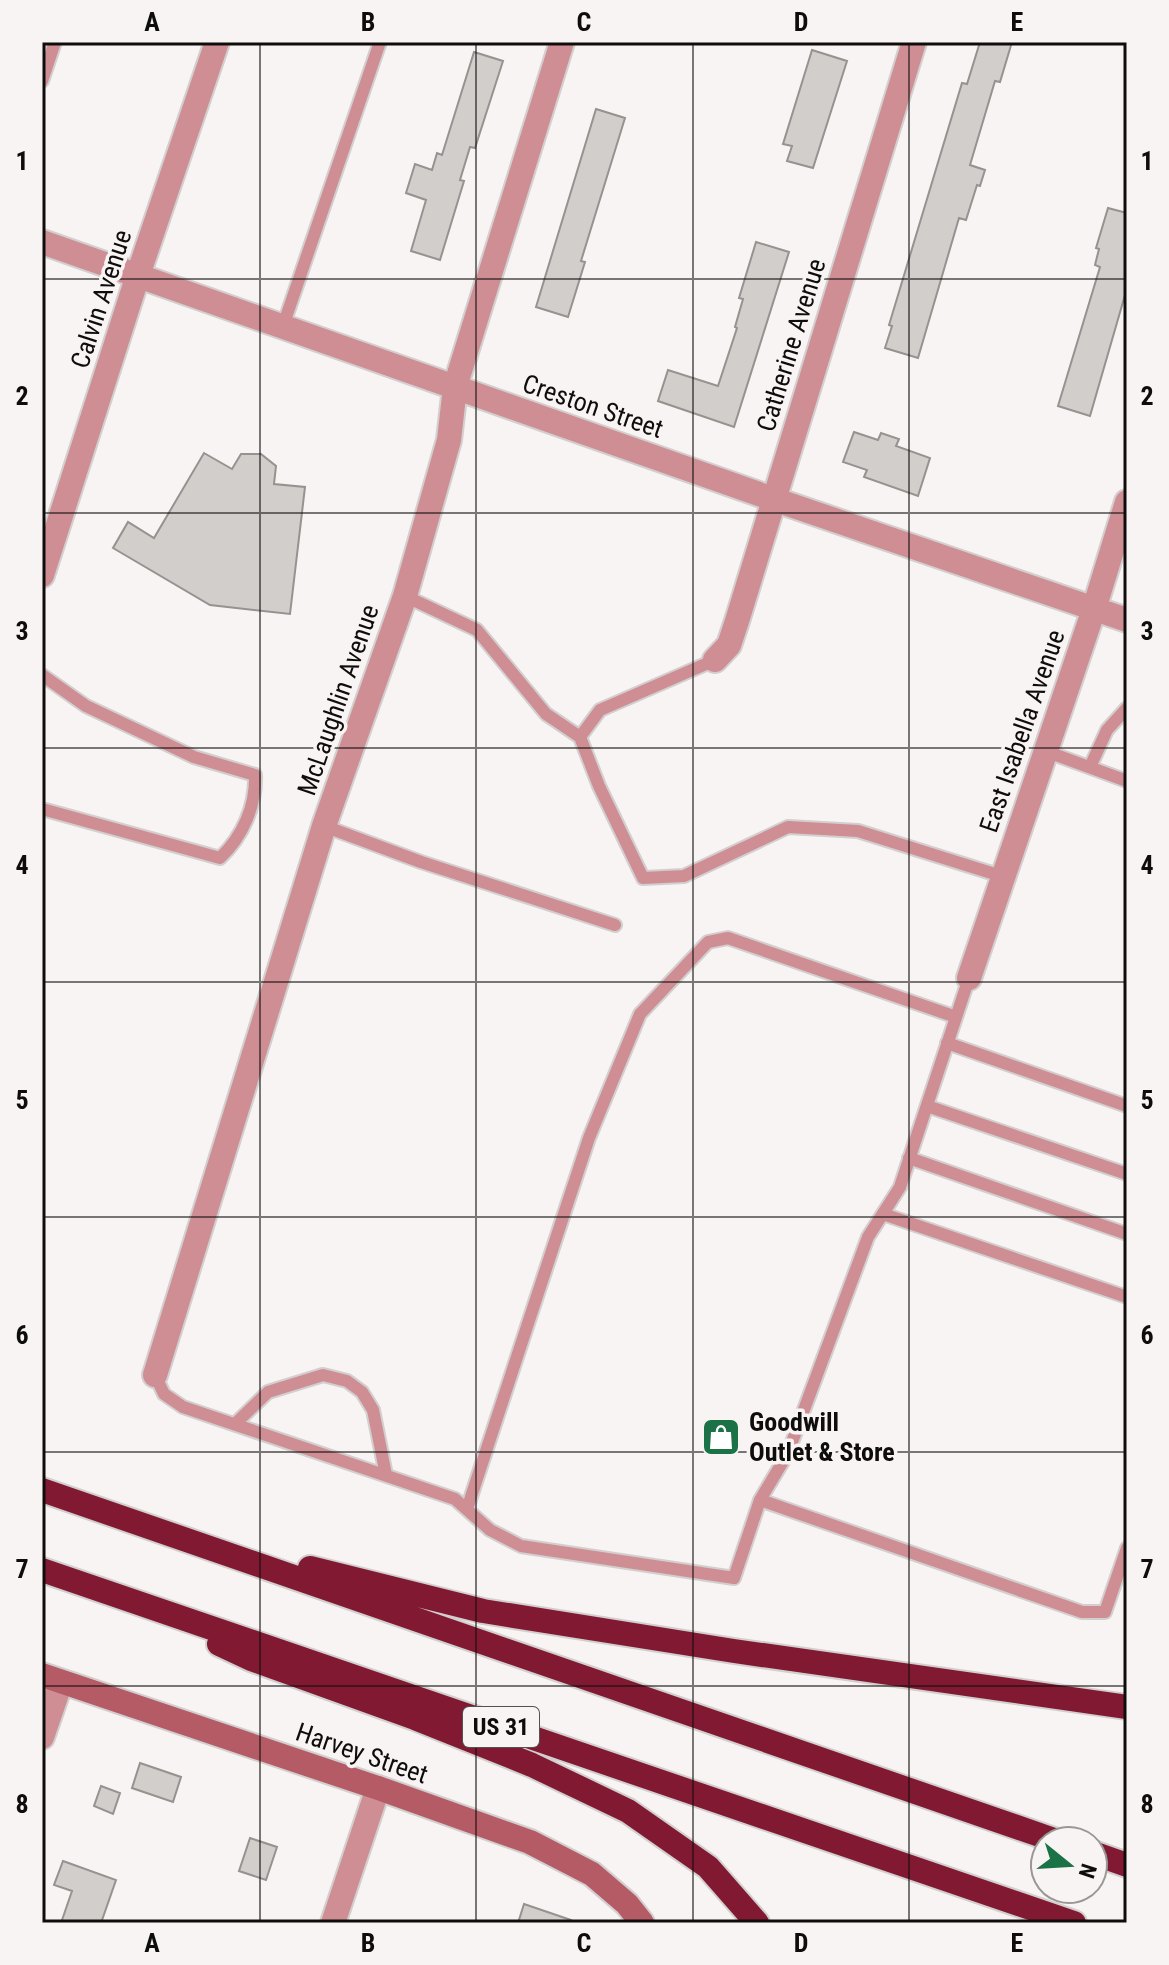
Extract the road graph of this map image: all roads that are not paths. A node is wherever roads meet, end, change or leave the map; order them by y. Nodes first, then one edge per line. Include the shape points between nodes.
1 (55, 42) edge
2 (217, 42) edge
3 (380, 42) edge
4 (562, 42) edge
5 (914, 42) edge
6 (42, 81) edge
7 (42, 242) edge
8 (138, 275) junction
9 (283, 326) junction
10 (455, 387) junction
11 (773, 499) junction
12 (1127, 502) edge
13 (42, 575) edge
14 (405, 596) junction
15 (1094, 609) junction
16 (1127, 620) edge
17 (715, 660) joint
18 (42, 675) edge
19 (1127, 708) edge
20 (580, 737) junction
21 (1045, 751) junction
22 (1090, 767) junction
23 (1127, 781) edge
24 (42, 809) edge
25 (324, 826) junction
26 (1001, 876) junction
27 (615, 925) dead end
28 (969, 978) joint
29 (956, 1017) junction
30 (947, 1043) junction
31 (927, 1106) junction
32 (1127, 1106) edge
33 (909, 1158) junction
34 (1127, 1174) edge
35 (883, 1214) junction
36 (1127, 1234) edge
37 (1127, 1297) edge
38 (155, 1375) joint
39 (235, 1424) junction
40 (386, 1475) junction
41 (42, 1490) edge
42 (760, 1500) junction
43 (467, 1509) junction
44 (164, 1532) junction
45 (1127, 1548) edge
46 (42, 1570) edge
47 (1121, 1584) edge
48 (139, 1603) junction
49 (52, 1678) edge
50 (1127, 1707) edge
51 (42, 1737) edge
52 (378, 1788) junction
53 (1029, 1831) edge
54 (333, 1923) edge
55 (642, 1923) edge
56 (757, 1923) edge
57 (1074, 1923) edge

1 - 6 lane
2 - 8 street, Calvin Avenue
3 - 9 lane
4 - 10 street, McLaughlin Avenue
5 - 11 street, Catherine Avenue
7 - 8 street, Creston Street
8 - 9 street, Creston Street
8 - 13 street, Calvin Avenue
9 - 10 street, Creston Street
10 - 11 street, Creston Street
10 - 14 street, McLaughlin Avenue via 449,440
11 - 15 street, Creston Street
11 - 17 street, Catherine Avenue via 729,645
12 - 15 street, East Isabella Avenue
14 - 20 lane via 477,630 546,714
14 - 25 street, McLaughlin Avenue
15 - 16 street, Creston Street
15 - 21 street, East Isabella Avenue
17 - 20 lane via 600,710
18 - 24 lane via 86,706 194,757 255,775 247,820 220,858
19 - 22 lane via 1107,730
20 - 26 lane via 643,878 684,876 788,827 858,831
21 - 22 lane
21 - 26 street, East Isabella Avenue
22 - 23 lane
25 - 27 lane
25 - 38 street, McLaughlin Avenue
26 - 28 street, East Isabella Avenue
28 - 29 lane
29 - 30 lane
29 - 43 lane via 728,938 708,942 640,1014 614,1073
30 - 31 lane
30 - 32 lane
31 - 33 lane
31 - 34 lane
33 - 35 lane via 900,1187
33 - 36 lane
35 - 37 lane
35 - 42 lane via 868,1237 788,1453
38 - 39 lane via 164,1394 183,1407
39 - 40 lane
39 - 40 lane via 268,1392 323,1375 347,1381 373,1410
40 - 43 lane via 455,1499
41 - 44 highway
42 - 43 lane via 734,1578 521,1546 490,1530
42 - 47 lane via 1082,1612 1105,1612
44 - 50 highway via 483,1611
44 - 53 highway
45 - 47 lane
46 - 48 highway, US 31
48 - 56 highway via 251,1659 532,1765 628,1811 708,1867
48 - 57 highway, US 31
49 - 51 street
49 - 52 street, Harvey Street
52 - 54 street
52 - 55 street, Harvey Street via 560,1856 592,1874

